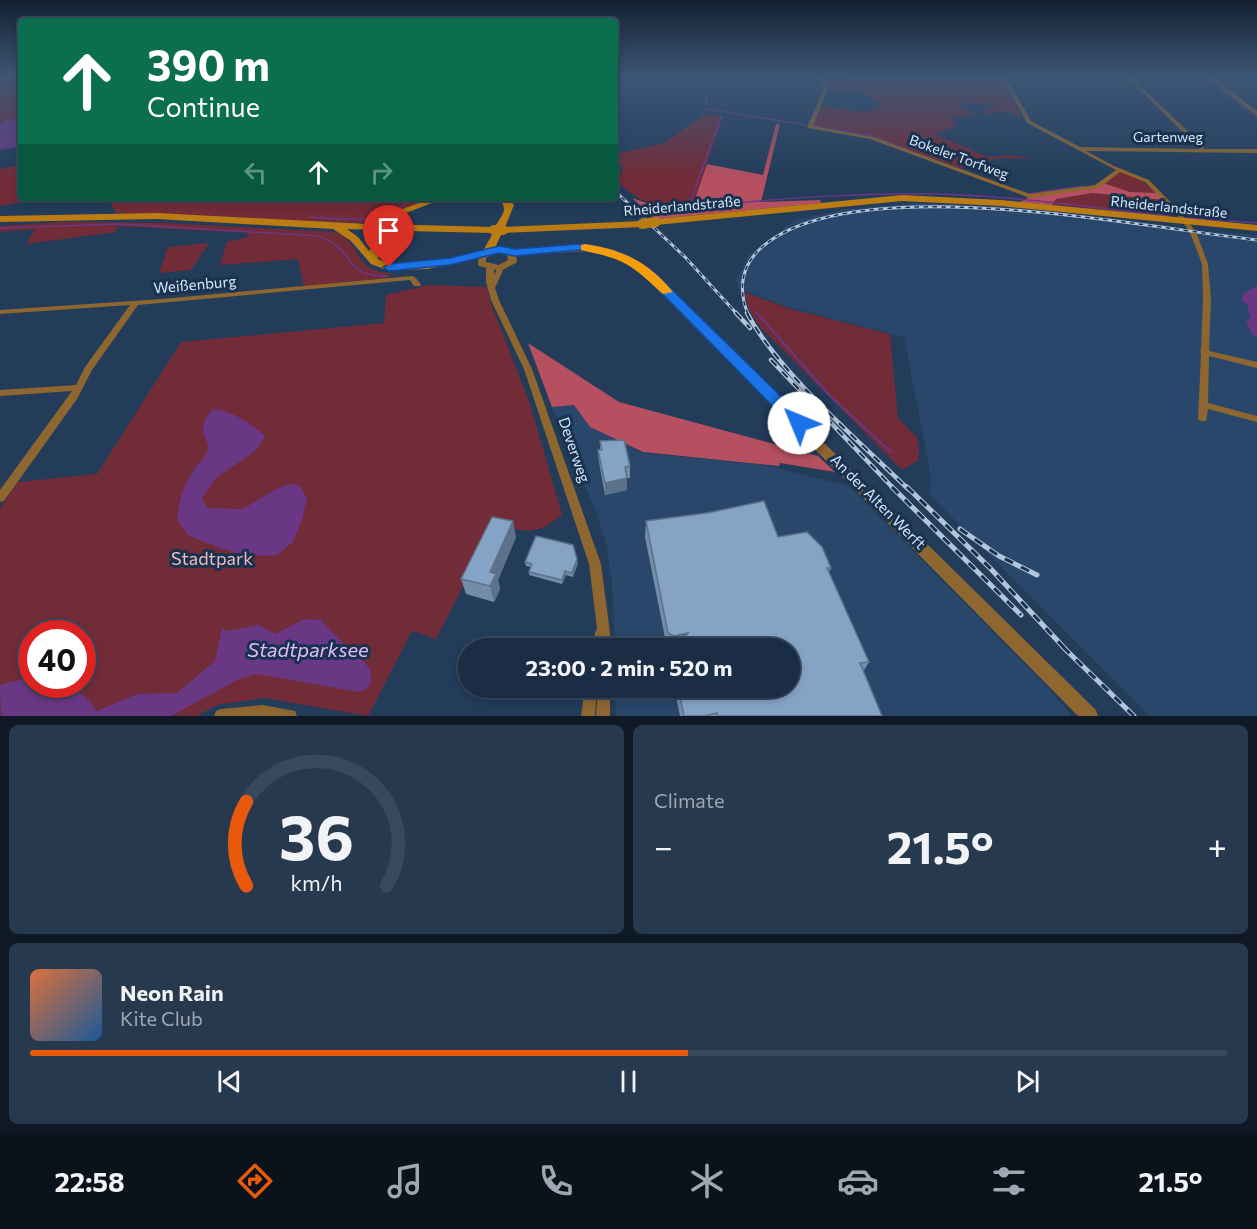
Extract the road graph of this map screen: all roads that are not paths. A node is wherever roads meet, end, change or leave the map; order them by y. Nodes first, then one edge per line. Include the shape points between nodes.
1 (817, 110) edge
2 (1020, 110) edge
3 (1164, 110) edge
4 (1202, 148) junction
5 (1078, 149) junction
6 (1257, 151) edge
7 (1120, 170) junction
8 (432, 201) edge
9 (507, 201) edge
10 (429, 202) junction
11 (0, 221) edge
12 (1186, 223) junction
13 (316, 225) junction
14 (336, 226) junction
15 (1257, 228) edge
16 (433, 230) junction
17 (463, 230) junction
18 (497, 233) junction
19 (499, 249) junction
20 (484, 256) junction
21 (513, 256) junction
22 (373, 260) junction
23 (397, 268) junction
24 (490, 268) junction
25 (500, 268) junction
26 (392, 279) junction
27 (417, 284) dead end
28 (493, 286) junction
29 (135, 303) junction
30 (0, 312) edge
31 (1204, 352) junction
32 (1257, 365) edge
33 (77, 388) junction
34 (0, 393) edge
35 (1203, 405) junction
36 (1203, 419) dead end
37 (1257, 419) edge
38 (0, 498) edge
39 (602, 631) junction
40 (600, 638) edge
41 (604, 638) edge
42 (590, 698) edge
43 (604, 698) edge
44 (221, 716) edge
45 (290, 716) edge
46 (588, 716) edge
47 (603, 716) edge
48 (1090, 716) edge

1 - 7 street, Bokeler Torfweg via 810,127 871,138 1030,196 1096,187
2 - 5 street via 1024,118
3 - 4 street
4 - 5 street, Gartenweg
4 - 6 street, Gartenweg
5 - 7 street
7 - 12 street via 1151,184
8 - 10 main road
9 - 18 main road via 509,209
10 - 14 main road via 384,221
10 - 17 main road via 420,211 422,221
11 - 13 main road, Rheiderlandstraße via 157,216
12 - 15 main road, Rheiderlandstraße
12 - 18 main road, Rheiderlandstraße, bridge via 1001,203 902,198 642,224
12 - 31 street via 1205,264
13 - 14 main road, Rheiderlandstraße
13 - 22 main road via 352,234
14 - 16 main road, Rheiderlandstraße
16 - 17 main road, Rheiderlandstraße
16 - 22 main road via 383,239 374,247
17 - 18 main road, Rheiderlandstraße
18 - 19 main road
18 - 20 main road
19 - 20 street
19 - 21 street
20 - 23 main road
20 - 24 street
21 - 25 street via 510,264
21 - 48 street, An der Alten Werft via 589,248 637,264
22 - 23 main road
23 - 26 street
24 - 25 street
24 - 28 street, Deverweg
25 - 28 street
26 - 27 street, Weißenburg via 412,278
26 - 29 street, Weißenburg
28 - 39 street, Deverweg via 495,300 528,369 579,513 595,564
29 - 30 street, Weißenburg
29 - 33 street
31 - 32 street
31 - 35 street
33 - 34 street
33 - 38 street
35 - 36 street
35 - 37 street
39 - 40 street, Deverweg
39 - 41 street, Deverweg
42 - 46 street
43 - 47 street
44 - 45 street via 263,711

